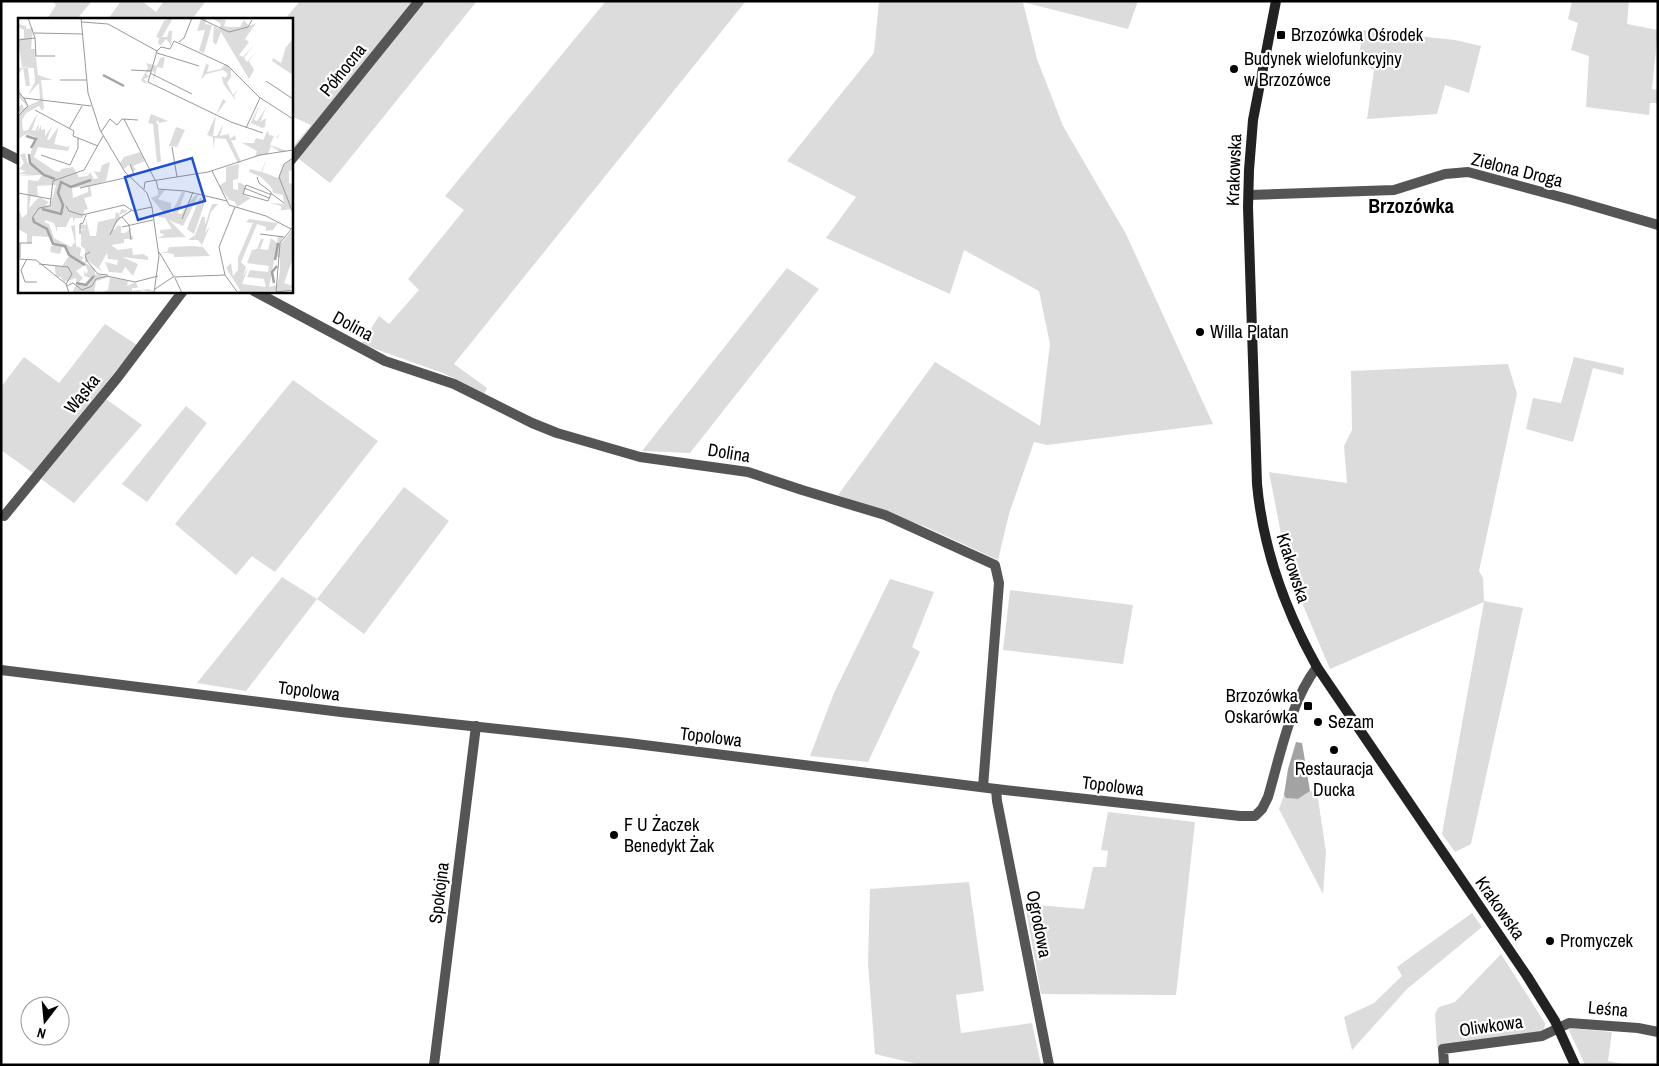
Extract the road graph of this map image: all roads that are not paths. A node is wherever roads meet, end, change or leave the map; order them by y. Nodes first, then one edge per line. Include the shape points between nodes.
1 (419, 1) edge
2 (1276, 1) edge
3 (1, 151) edge
4 (292, 159) edge
5 (18, 160) edge
6 (1248, 195) junction
7 (1658, 225) edge
8 (182, 292) edge
9 (256, 292) edge
10 (4, 516) dead end
11 (1317, 667) junction
12 (1, 670) edge
13 (476, 726) junction
14 (983, 787) junction
15 (996, 789) junction
16 (1558, 1029) junction
17 (1658, 1032) edge
18 (434, 1065) edge
19 (1049, 1065) edge
20 (1444, 1065) edge
21 (1575, 1065) edge

1 - 4 street, Północna
2 - 6 main road, Krakowska via 1253,120
3 - 5 street
6 - 7 street, Zielona Droga via 1394,190 1445,174 1468,172
6 - 11 main road, Krakowska via 1256,465 1261,518 1281,589
8 - 10 street, Wąska via 118,377
9 - 14 street, Dolina via 385,361 454,384 557,433 640,457 748,472 885,515 995,565 999,583
11 - 15 street, Topolowa via 1304,686 1268,797 1255,816
11 - 16 main road, Krakowska via 1527,976
12 - 13 street, Topolowa
13 - 14 street, Topolowa
13 - 18 street, Spokojna
14 - 15 street, Topolowa
15 - 19 street, Ogrodowa
16 - 17 street, Leśna via 1568,1023
16 - 20 street, Oliwkowa via 1542,1036 1443,1049
16 - 21 main road, Krakowska

